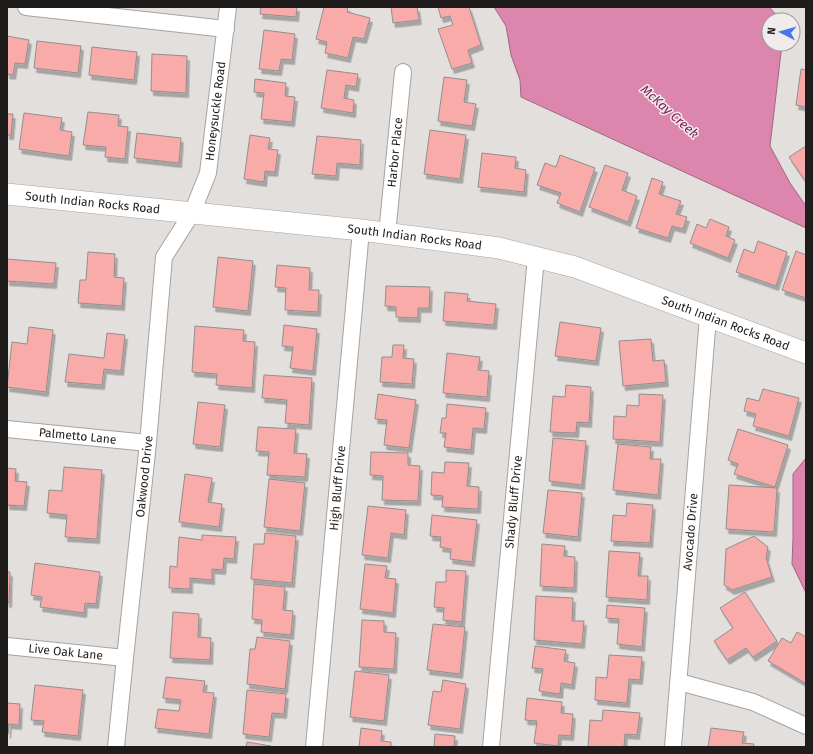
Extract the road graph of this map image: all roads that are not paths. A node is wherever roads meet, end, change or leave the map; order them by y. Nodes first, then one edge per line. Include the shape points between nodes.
1 (26, 7) edge
2 (228, 7) edge
3 (226, 29) junction
4 (403, 72) dead end
5 (7, 194) edge
6 (192, 213) junction
7 (361, 230) junction
8 (387, 234) junction
9 (536, 257) junction
10 (708, 317) junction
11 (806, 352) edge
12 (7, 428) edge
13 (148, 443) junction
14 (7, 646) edge
15 (125, 658) junction
16 (679, 682) junction
17 (806, 726) edge
18 (116, 747) edge
19 (314, 747) edge
20 (491, 747) edge
21 (673, 747) edge

1 - 3 street
2 - 3 street, Honeysuckle Road
3 - 6 street, Honeysuckle Road via 208,174
4 - 8 street, Harbor Place
5 - 6 street, South Indian Rocks Road
6 - 7 street, South Indian Rocks Road
6 - 13 street, Oakwood Drive via 164,257
7 - 8 street, South Indian Rocks Road
7 - 19 street, High Bluff Drive
8 - 9 street, South Indian Rocks Road via 499,248
9 - 10 street, South Indian Rocks Road via 575,267
9 - 20 street, Shady Bluff Drive
10 - 11 street, South Indian Rocks Road
10 - 16 street, Avocado Drive
12 - 13 street, Palmetto Lane
13 - 15 street, Oakwood Drive
14 - 15 street, Live Oak Lane
15 - 18 street, Oakwood Drive
16 - 17 street via 752,702
16 - 21 street, Avocado Drive

